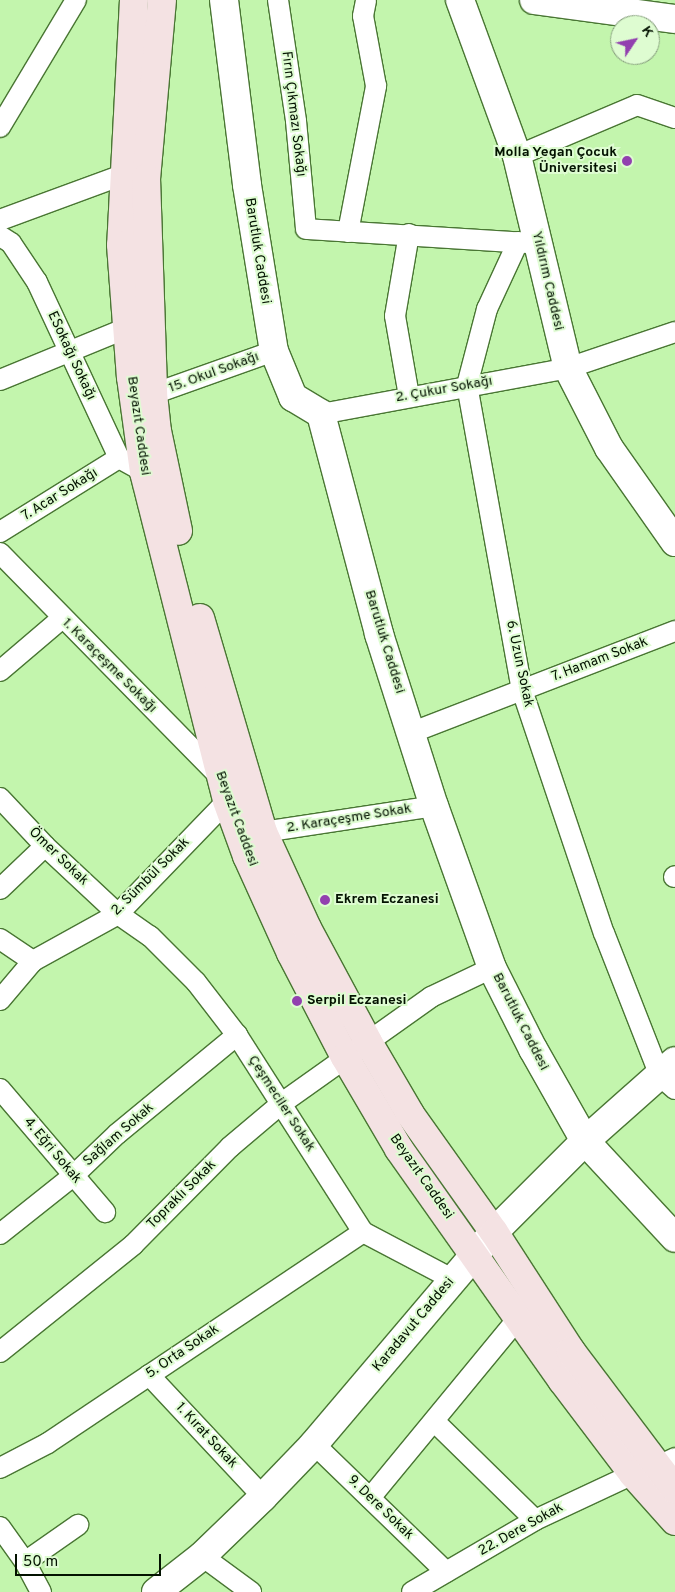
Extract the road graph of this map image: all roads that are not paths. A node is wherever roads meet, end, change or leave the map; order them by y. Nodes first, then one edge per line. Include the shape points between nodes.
1 (76, 0) edge
2 (134, 0) edge
3 (162, 0) edge
4 (224, 0) edge
5 (278, 0) edge
6 (366, 0) edge
7 (460, 0) edge
8 (534, 0) edge
9 (675, 19) edge
10 (675, 118) edge
11 (0, 127) edge
12 (517, 156) junction
13 (122, 175) junction
14 (0, 220) edge
15 (348, 232) junction
16 (408, 234) junction
17 (0, 236) edge
18 (528, 242) junction
19 (127, 328) junction
20 (674, 336) edge
21 (68, 351) junction
22 (274, 351) junction
23 (568, 368) junction
24 (0, 380) edge
25 (467, 385) junction
26 (153, 394) junction
27 (409, 396) junction
28 (321, 414) junction
29 (119, 458) junction
30 (144, 472) junction
31 (665, 516) edge
32 (0, 532) edge
33 (675, 542) edge
34 (0, 553) edge
35 (61, 619) junction
36 (675, 631) edge
37 (0, 671) edge
38 (522, 690) junction
39 (413, 732) junction
40 (223, 789) junction
41 (0, 798) edge
42 (434, 806) junction
43 (263, 832) junction
44 (45, 846) junction
45 (0, 889) edge
46 (118, 914) junction
47 (0, 939) edge
48 (33, 961) junction
49 (492, 968) junction
50 (0, 1000) edge
51 (236, 1035) junction
52 (368, 1042) junction
53 (346, 1057) junction
54 (670, 1075) edge
55 (0, 1089) edge
56 (282, 1103) junction
57 (585, 1141) junction
58 (73, 1176) junction
59 (105, 1212) dead end
60 (1, 1229) edge
61 (363, 1232) junction
62 (494, 1232) junction
63 (675, 1238) edge
64 (474, 1254) junction
65 (452, 1279) junction
66 (519, 1317) junction
67 (0, 1352) edge
68 (149, 1375) junction
69 (434, 1421) junction
70 (314, 1444) junction
71 (655, 1466) edge
72 (0, 1468) edge
73 (675, 1489) edge
74 (263, 1497) junction
75 (370, 1498) junction
76 (535, 1520) junction
77 (675, 1521) edge
78 (78, 1525) dead end
79 (0, 1527) edge
80 (202, 1556) junction
81 (25, 1562) junction
82 (446, 1572) junction
83 (41, 1592) edge
84 (156, 1592) edge
85 (250, 1592) edge
86 (412, 1592) edge

1 - 11 street
2 - 13 main road, Beyazıt Caddesi
3 - 26 main road, Beyazıt Caddesi via 146,178
4 - 22 main road, Barutluk Caddesi via 246,185
5 - 15 street, Fırın Çıkmazı Sokağı via 296,122 306,229
6 - 15 street via 363,16 376,86
7 - 12 main road, Yıldırım Caddesi
8 - 9 main road
10 - 12 street via 637,105
12 - 18 main road, Yıldırım Caddesi
13 - 14 street
13 - 19 main road, Beyazıt Caddesi via 121,245
15 - 16 street
16 - 18 street
16 - 27 street via 395,316
17 - 21 street, ESokağı Sokağı via 11,243 37,282
18 - 23 main road, Yıldırım Caddesi
18 - 25 street, 6. Uzun Sokak via 486,309
19 - 21 street
19 - 30 main road, Beyazıt Caddesi
20 - 23 street, 2. Çukur Sokağı
21 - 24 street
21 - 29 street, ESokağı Sokağı
22 - 26 street, 15. Okul Sokağı
22 - 28 main road, Barutluk Caddesi via 293,396
23 - 25 street, 2. Çukur Sokağı
23 - 31 main road, Yıldırım Caddesi via 609,448
25 - 27 street, 2. Çukur Sokağı
25 - 38 street, 6. Uzun Sokak
26 - 43 main road, Beyazıt Caddesi via 169,493 188,573 229,725
27 - 28 street, 2. Çukur Sokağı
28 - 39 main road, Barutluk Caddesi via 380,634
29 - 30 street
29 - 32 street, 7. Acar Sokağı
30 - 40 main road, Beyazıt Caddesi
31 - 33 main road, Yıldırım Caddesi
34 - 35 street, 1. Karaçeşme Sokağı
35 - 37 street
35 - 40 street, 1. Karaçeşme Sokağı
36 - 38 street, 7. Hamam Sokak
38 - 39 street, 7. Hamam Sokak
38 - 54 street, 6. Uzun Sokak via 604,933
39 - 42 main road, Barutluk Caddesi
40 - 46 street, 2. Sümbül Sokak
40 - 53 main road, Beyazıt Caddesi via 247,856 291,953
41 - 44 street, Ömer Sokak
42 - 43 street, 2. Karaçeşme Sokak
42 - 49 main road, Barutluk Caddesi
43 - 52 main road, Beyazıt Caddesi via 307,928
44 - 45 street
44 - 46 street, Ömer Sokak
46 - 48 street, 2. Sümbül Sokak
46 - 51 street, Çeşmeciler Sokak via 150,936 196,982
47 - 48 street
48 - 50 street, 2. Sümbül Sokak
49 - 52 street, Topraklı Sokak via 431,997
49 - 57 main road, Barutluk Caddesi
51 - 56 street, Çeşmeciler Sokak
51 - 58 street, Sağlam Sokak via 117,1134
52 - 53 street, Topraklı Sokak
52 - 62 main road, Beyazıt Caddesi via 410,1114
53 - 56 street, Topraklı Sokak
53 - 64 main road, Beyazıt Caddesi via 399,1148
54 - 57 main road, Karadavut Caddesi
55 - 58 street, 4. Eğri Sokak
56 - 61 street, Çeşmeciler Sokak
56 - 67 street, Topraklı Sokak via 230,1147 133,1244
57 - 62 main road, Karadavut Caddesi
57 - 63 main road, Barutluk Caddesi
58 - 59 street, 4. Eğri Sokak
58 - 60 street, Sağlam Sokak
61 - 65 street
61 - 68 street, 5. Orta Sokak
62 - 64 main road, Karadavut Caddesi
62 - 71 main road, Beyazıt Caddesi via 572,1351
64 - 65 main road, Karadavut Caddesi
64 - 66 main road, Beyazıt Caddesi
65 - 70 main road, Karadavut Caddesi
66 - 69 street
66 - 71 main road, Beyazıt Caddesi
68 - 72 street, 5. Orta Sokak via 48,1443
68 - 74 street, 1. Kırat Sokak
69 - 75 street
69 - 76 street
70 - 74 main road, Karadavut Caddesi
70 - 75 street, 9. Dere Sokak
71 - 73 main road, Beyazıt Caddesi
71 - 76 street, 22. Dere Sokak
71 - 77 main road, Beyazıt Caddesi
74 - 80 main road, Karadavut Caddesi
75 - 82 street, 9. Dere Sokak
76 - 82 street, 22. Dere Sokak
78 - 81 street
79 - 81 street
80 - 84 main road, Karadavut Caddesi
80 - 85 street
81 - 83 street
82 - 86 street, 22. Dere Sokak

